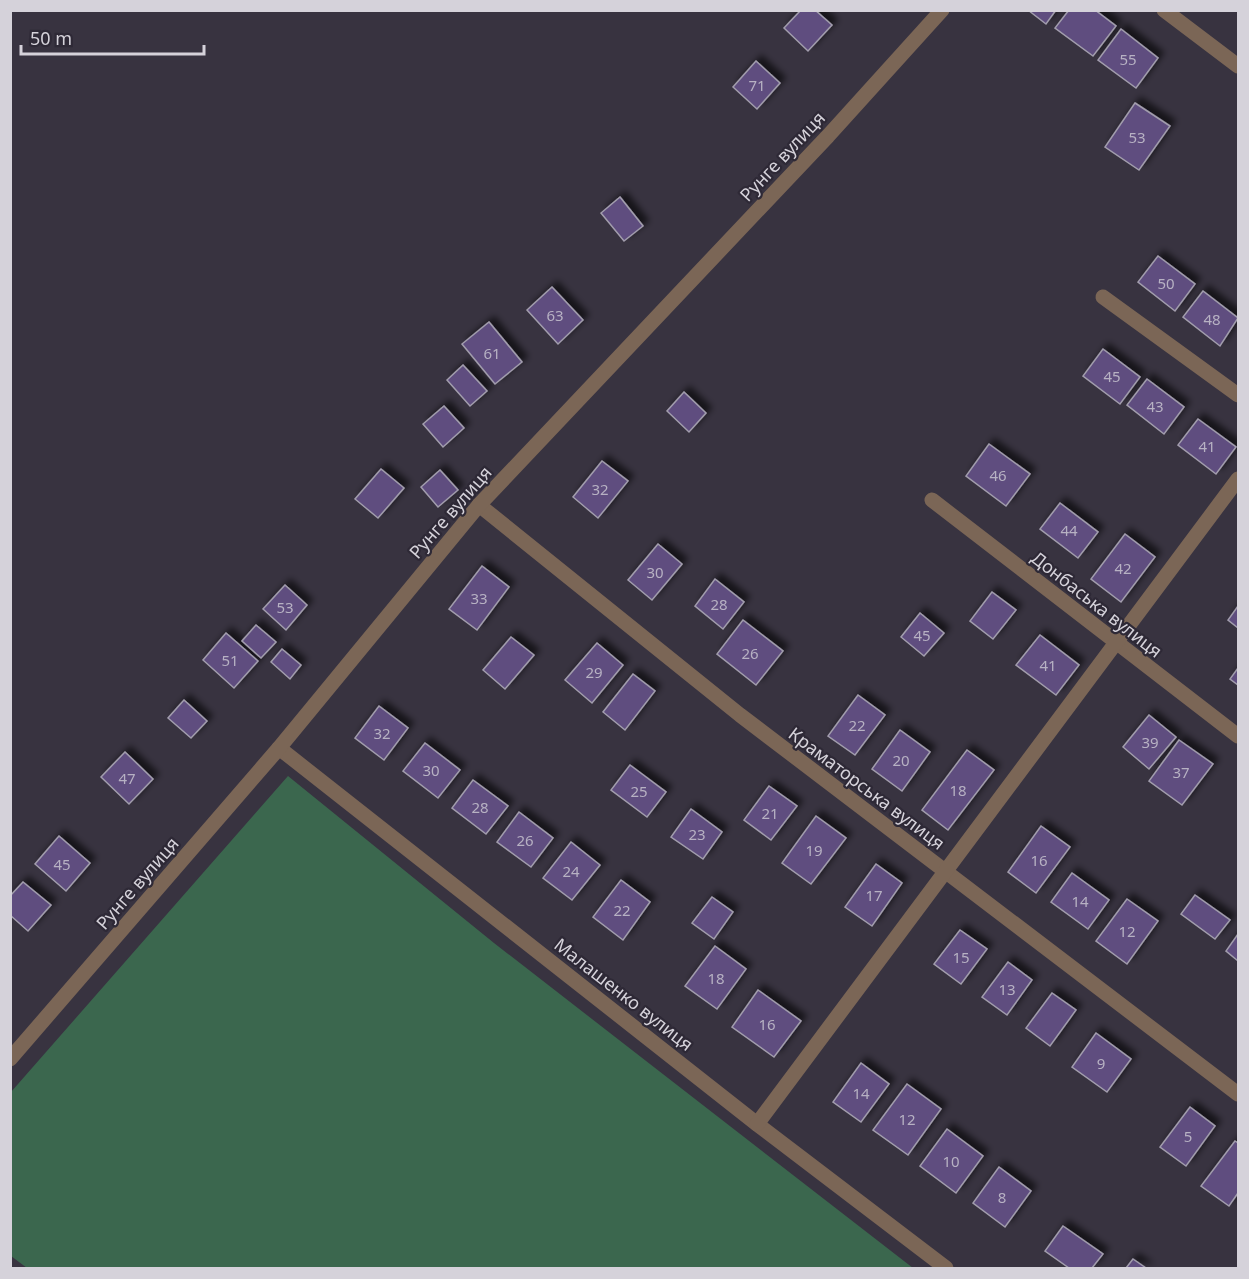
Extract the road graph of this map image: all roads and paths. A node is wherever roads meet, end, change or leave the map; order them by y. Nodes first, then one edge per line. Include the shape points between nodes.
1 (942, 10) edge
2 (1164, 10) edge
3 (1239, 66) edge
4 (1103, 297) dead end
5 (1239, 395) edge
6 (1239, 479) edge
7 (932, 500) dead end
8 (479, 505) junction
9 (1115, 644) junction
10 (1239, 736) edge
11 (279, 748) junction
12 (945, 873) junction
13 (10, 1059) edge
14 (1239, 1094) edge
15 (757, 1124) junction
16 (946, 1269) edge

1 - 8 street, Рунге вулиця
2 - 3 street
4 - 5 street
6 - 9 street
7 - 9 street, Донбаська вулиця
8 - 11 street, Рунге вулиця
8 - 12 street, Краматорська вулиця via 740,715
9 - 10 street, Донбаська вулиця
9 - 12 street
11 - 13 street, Рунге вулиця
11 - 15 street, Малашенко вулиця
12 - 14 street, Краматорська вулиця
12 - 15 street
15 - 16 street, Малашенко вулиця

